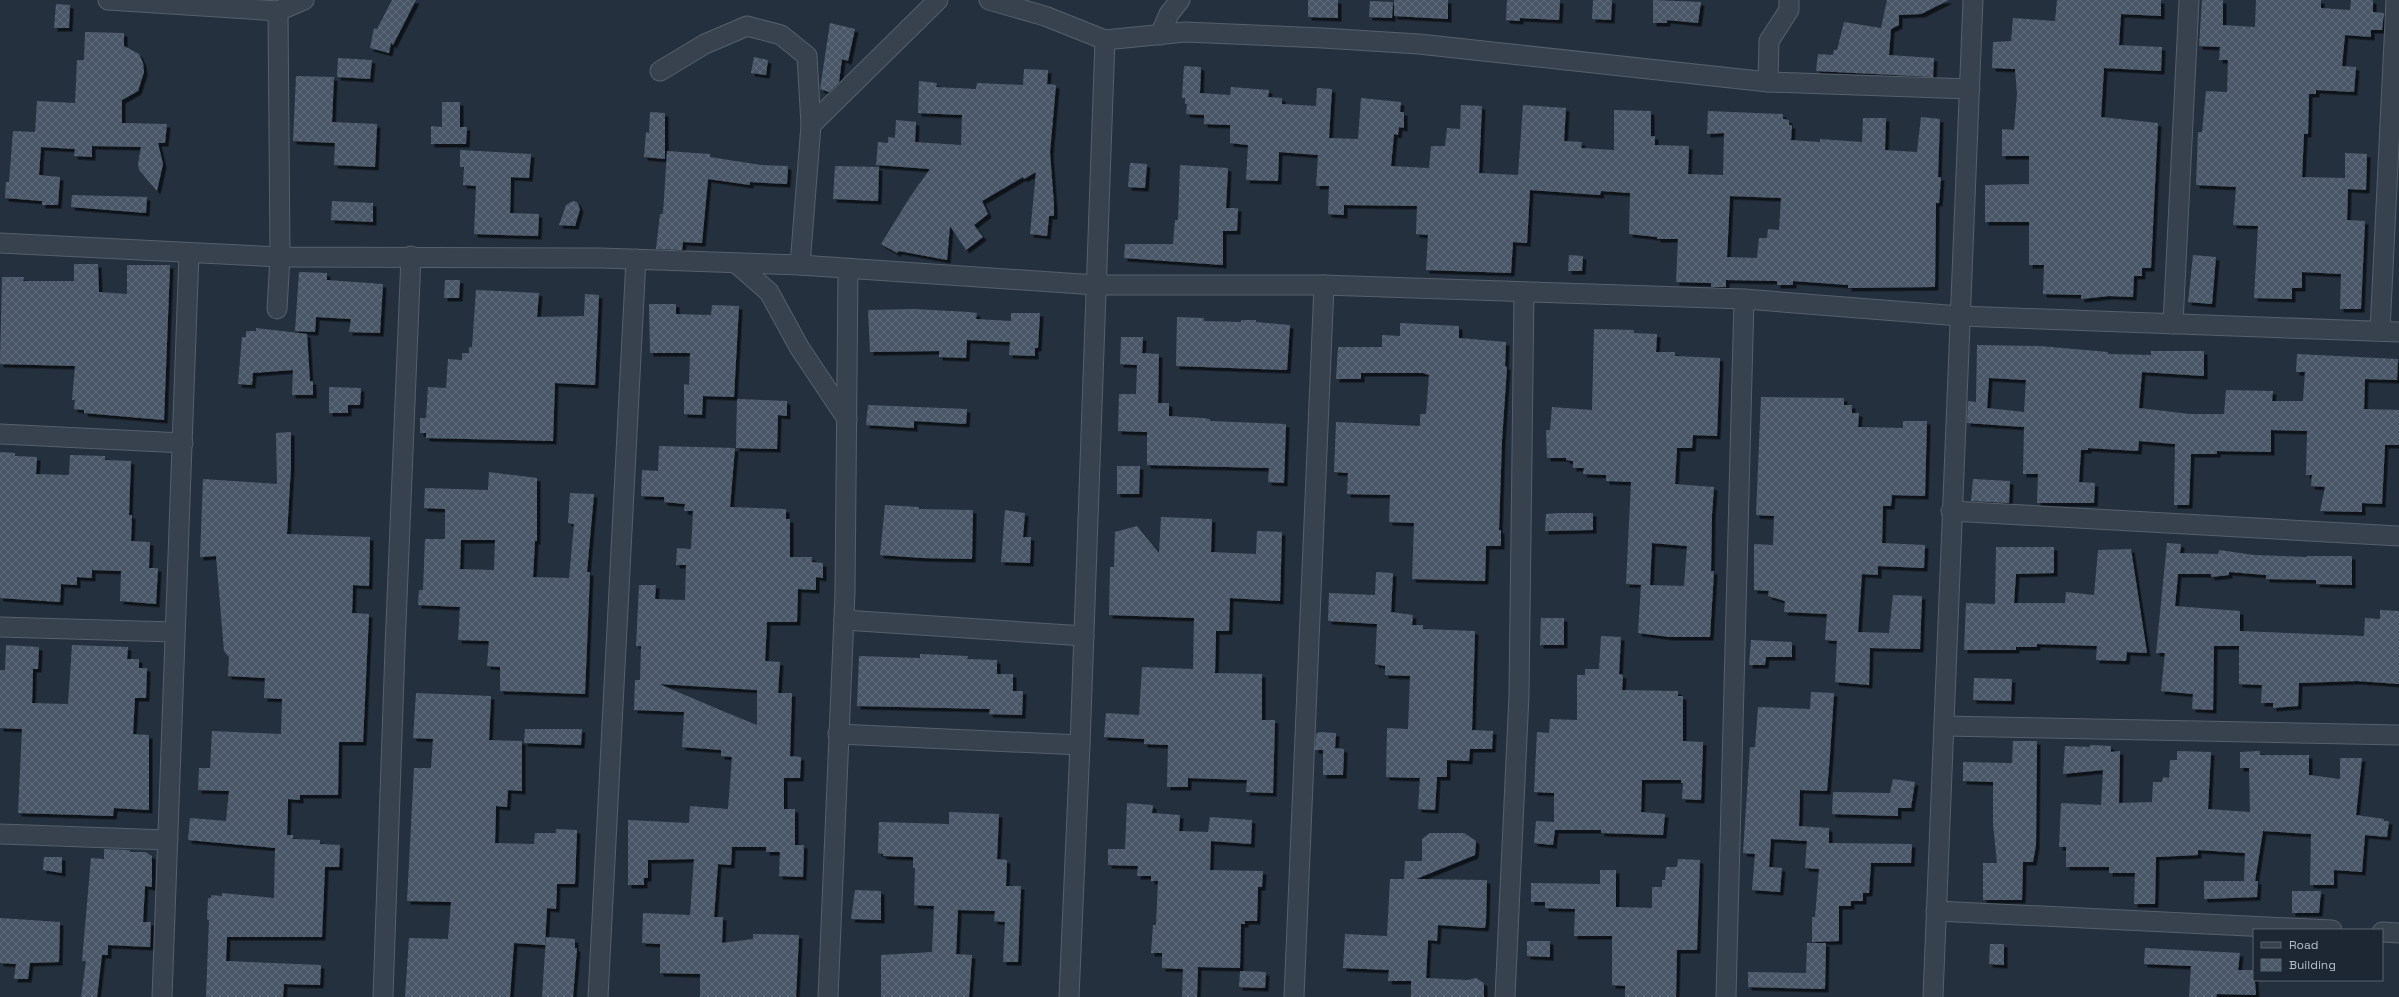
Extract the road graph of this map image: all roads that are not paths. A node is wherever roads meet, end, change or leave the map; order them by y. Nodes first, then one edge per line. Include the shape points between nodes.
1 (108, 0) edge
2 (304, 0) edge
3 (938, 0) edge
4 (989, 0) edge
5 (1180, 0) edge
6 (1789, 0) edge
7 (1973, 0) edge
8 (2189, 0) edge
9 (2396, 0) edge
10 (278, 11) junction
11 (1160, 35) junction
12 (1105, 40) junction
13 (660, 71) dead end
14 (1768, 82) junction
15 (1970, 89) junction
16 (811, 125) junction
17 (0, 243) edge
18 (189, 253) junction
19 (411, 256) junction
20 (280, 257) junction
21 (636, 259) junction
22 (737, 264) junction
23 (800, 265) junction
24 (848, 269) junction
25 (1096, 285) junction
26 (1324, 285) junction
27 (1524, 292) junction
28 (1744, 299) junction
29 (276, 309) dead end
30 (1960, 316) junction
31 (2174, 324) junction
32 (2390, 331) edge
33 (847, 420) junction
34 (0, 434) edge
35 (183, 443) junction
36 (1951, 511) junction
37 (2399, 536) edge
38 (844, 620) junction
39 (0, 627) edge
40 (174, 632) junction
41 (1084, 636) junction
42 (1944, 726) junction
43 (838, 734) junction
44 (2399, 735) edge
45 (1080, 744) junction
46 (0, 834) edge
47 (168, 840) junction
48 (1936, 911) junction
49 (2311, 929) edge
50 (2383, 932) edge
51 (2399, 933) edge
52 (162, 997) edge
53 (384, 997) edge
54 (598, 997) edge
55 (828, 997) edge
56 (1069, 997) edge
57 (1294, 997) edge
58 (1505, 997) edge
59 (1726, 997) edge
60 (1933, 997) edge

1 - 10 street
2 - 10 street
3 - 16 street
4 - 12 street via 1046,16
5 - 11 street via 1169,14
6 - 14 street via 1789,10 1769,41
7 - 15 street
8 - 31 street
9 - 32 street
10 - 20 street
11 - 12 street
11 - 14 street via 1185,32 1419,44
12 - 25 street
13 - 16 street via 705,44 747,26 781,35 807,56
14 - 15 street
15 - 30 street
16 - 23 street
17 - 18 street
18 - 20 street
18 - 35 street
19 - 20 street
19 - 21 street
19 - 53 street via 394,656
20 - 29 street
21 - 22 street
21 - 54 street
22 - 23 street
22 - 33 street via 769,292 799,347
23 - 24 street
24 - 25 street
24 - 33 street
25 - 26 street
25 - 41 street
26 - 27 street
26 - 57 street
27 - 28 street
27 - 58 street via 1519,695
28 - 30 street
28 - 59 street
30 - 31 street
30 - 36 street
31 - 32 street
33 - 38 street
34 - 35 street
35 - 40 street
36 - 37 street
36 - 42 street
38 - 41 street
38 - 43 street
39 - 40 street
40 - 47 street
41 - 45 street
42 - 44 street
42 - 48 street
43 - 45 street
43 - 55 street
45 - 56 street
46 - 47 street
47 - 52 street
48 - 49 street
48 - 60 street
50 - 51 street

